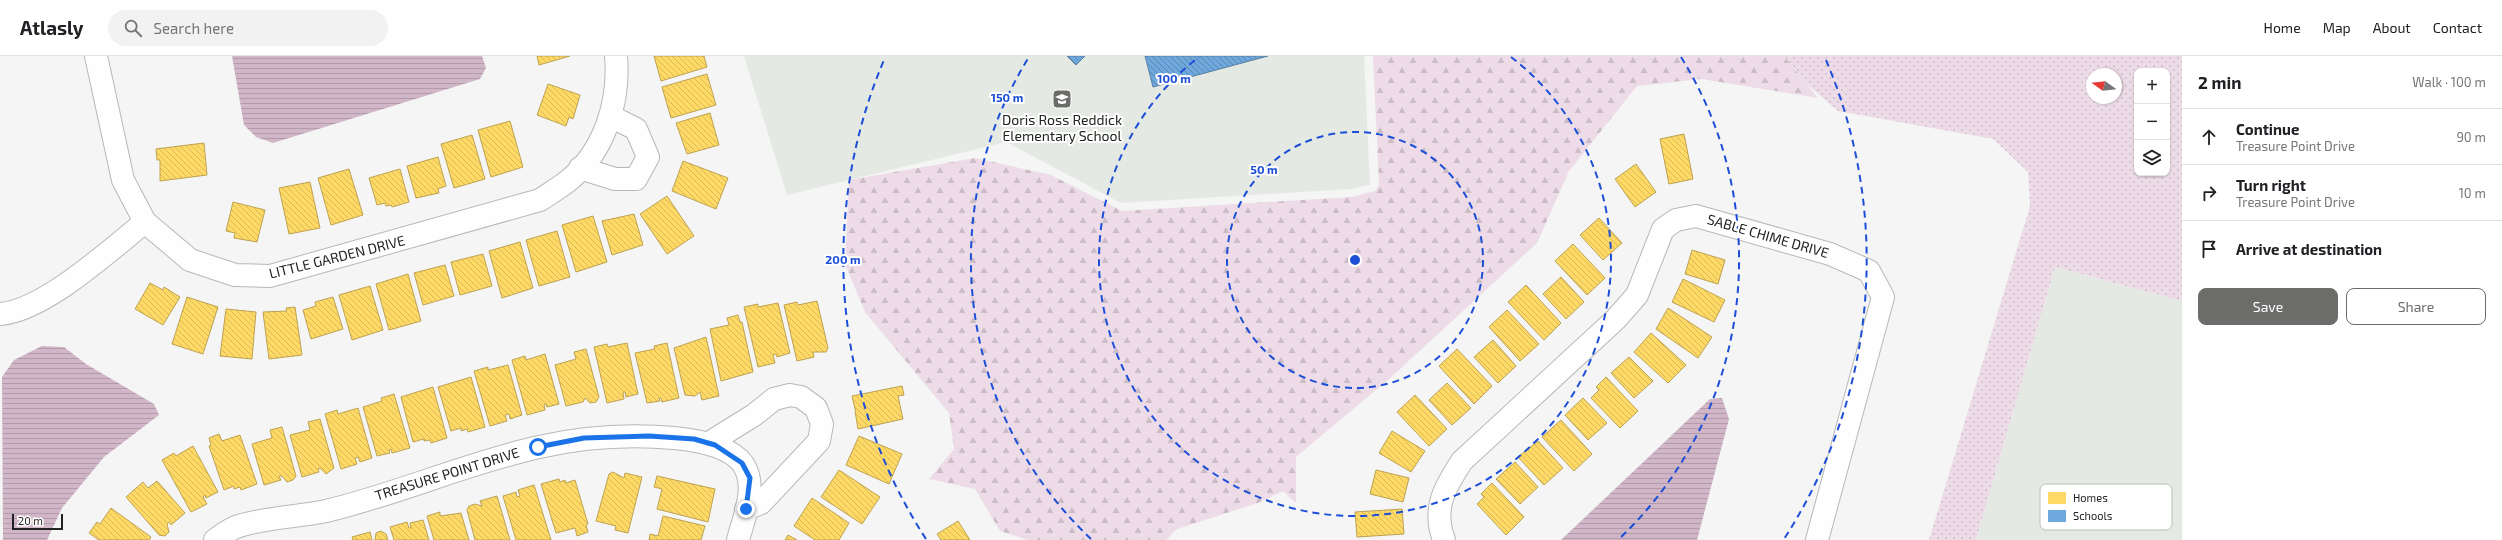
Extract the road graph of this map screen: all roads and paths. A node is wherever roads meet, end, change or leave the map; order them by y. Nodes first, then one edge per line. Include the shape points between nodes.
1 (96, 56) edge
2 (616, 56) edge
3 (612, 117) junction
4 (580, 168) junction
5 (145, 222) junction
6 (0, 314) edge
7 (709, 443) junction
8 (746, 509) junction
9 (215, 540) edge
10 (738, 540) edge
11 (1444, 540) edge
12 (1817, 540) edge

1 - 5 street, LITTLE GARDEN DRIVE via 123,180
2 - 3 street, LITTLE GARDEN DRIVE via 618,77
3 - 4 street, LITTLE GARDEN DRIVE via 593,154
3 - 4 street via 636,129 648,158 636,179 615,179
4 - 5 street, LITTLE GARDEN DRIVE via 569,180 540,200 270,276 235,274 190,260
5 - 6 street via 76,276 35,303
7 - 8 street, TREASURE POINT DRIVE via 742,463 750,478
7 - 8 street via 754,415 774,399 790,395 801,397 816,408 822,424 819,441 761,503
7 - 9 street, TREASURE POINT DRIVE via 694,439 649,436 584,438 538,447 326,511 285,515 238,526
8 - 10 street, TREASURE POINT DRIVE
11 - 12 street, SABLE CHIME DRIVE via 1439,507 1444,489 1462,461 1616,319 1637,294 1663,229 1676,220 1696,216 1830,254 1869,271 1883,297

